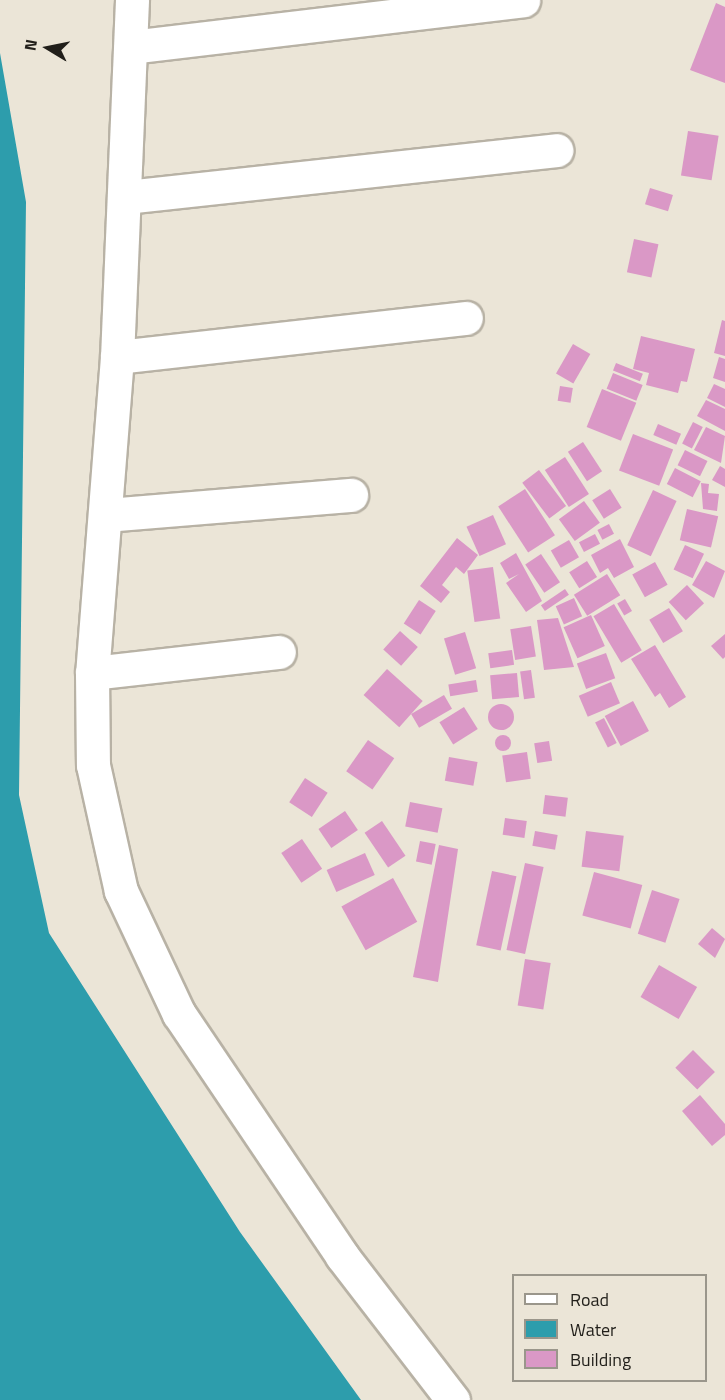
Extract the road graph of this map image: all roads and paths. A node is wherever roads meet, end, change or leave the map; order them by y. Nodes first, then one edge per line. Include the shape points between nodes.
1 (132, 0) edge
2 (523, 0) edge
3 (131, 47) junction
4 (556, 150) dead end
5 (124, 197) junction
6 (466, 318) dead end
7 (117, 357) junction
8 (351, 495) dead end
9 (106, 515) junction
10 (279, 652) dead end
11 (92, 672) junction
12 (453, 1400) edge

1 - 3 street
2 - 3 street
3 - 5 street
4 - 5 street
5 - 7 street
6 - 7 street
7 - 9 street
8 - 9 street
9 - 11 street
10 - 11 street
11 - 12 street via 93,765 121,891 179,1014 342,1256

